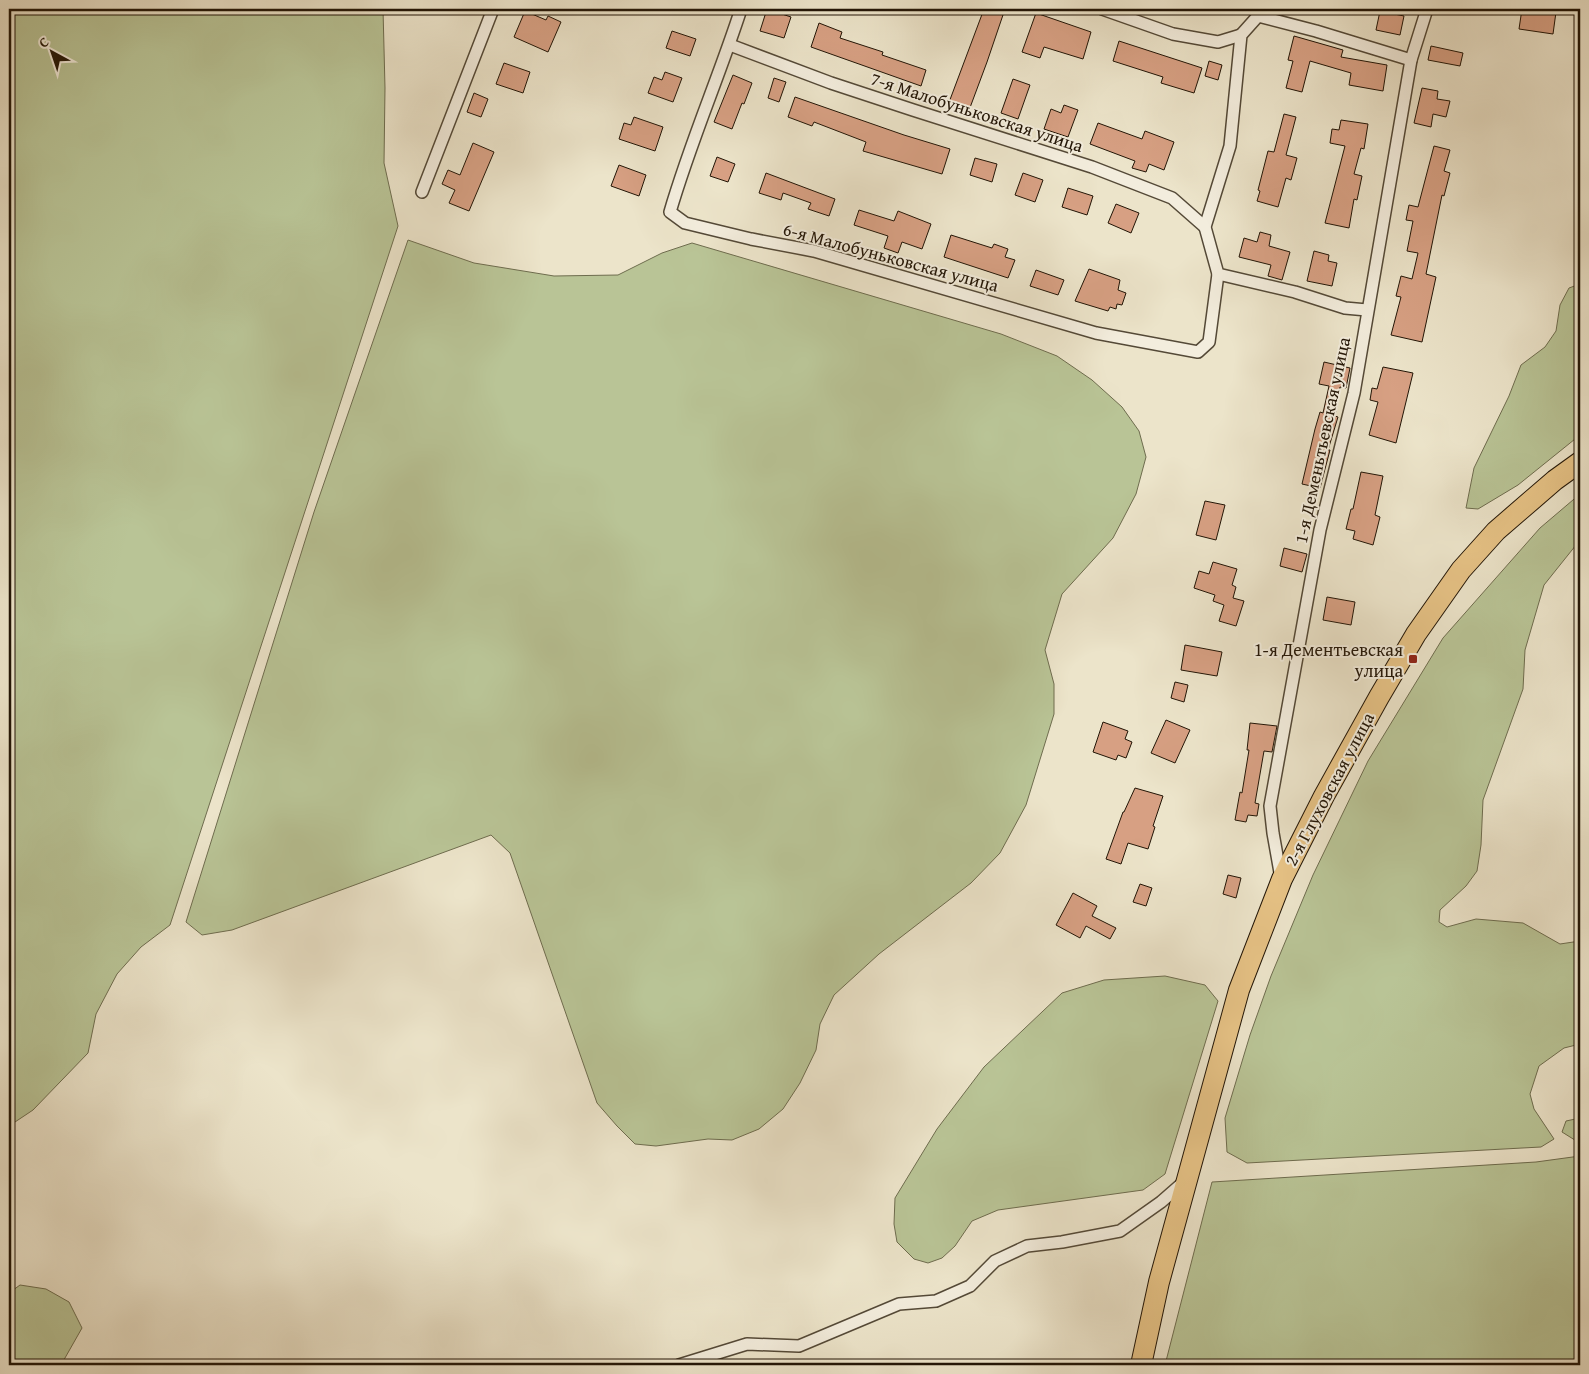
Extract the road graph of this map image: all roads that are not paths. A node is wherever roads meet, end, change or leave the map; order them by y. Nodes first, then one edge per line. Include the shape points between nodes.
1 (493, 9) edge
2 (741, 9) edge
3 (1102, 9) edge
4 (1427, 9) edge
5 (1241, 35) junction
6 (730, 45) junction
7 (1411, 60) junction
8 (422, 192) dead end
9 (1205, 227) junction
10 (1218, 274) junction
11 (1367, 310) junction
12 (1580, 462) edge
13 (1282, 879) junction
14 (1187, 1179) junction
15 (679, 1365) edge
16 (1141, 1365) edge

1 - 8 street
2 - 6 street
3 - 5 street via 1173,34 1218,42
4 - 7 street, 1-я Деменьтьевская улица
5 - 7 street via 1258,16
5 - 9 street via 1230,146
6 - 9 street, 7-я Малобуньковская улица via 876,98 1110,174 1172,198
6 - 10 street, 6-я Малобуньковская улица via 680,176 670,212 684,223 814,251 1096,333 1198,352 1209,342
7 - 11 street, 1-я Деменьтьевская улица
9 - 10 street
10 - 11 street via 1295,292 1345,308
11 - 13 street, 1-я Деменьтьевская улица via 1354,393 1307,596 1270,806
12 - 13 highway, 2-я Глуховская улица via 1496,531 1461,570 1416,634 1379,696
13 - 14 highway, 2-я Глуховская улица via 1239,990
14 - 15 street via 1120,1231 1027,1246 995,1261 970,1286 936,1301 899,1304 799,1346 748,1344
14 - 16 highway, 2-я Глуховская улица

